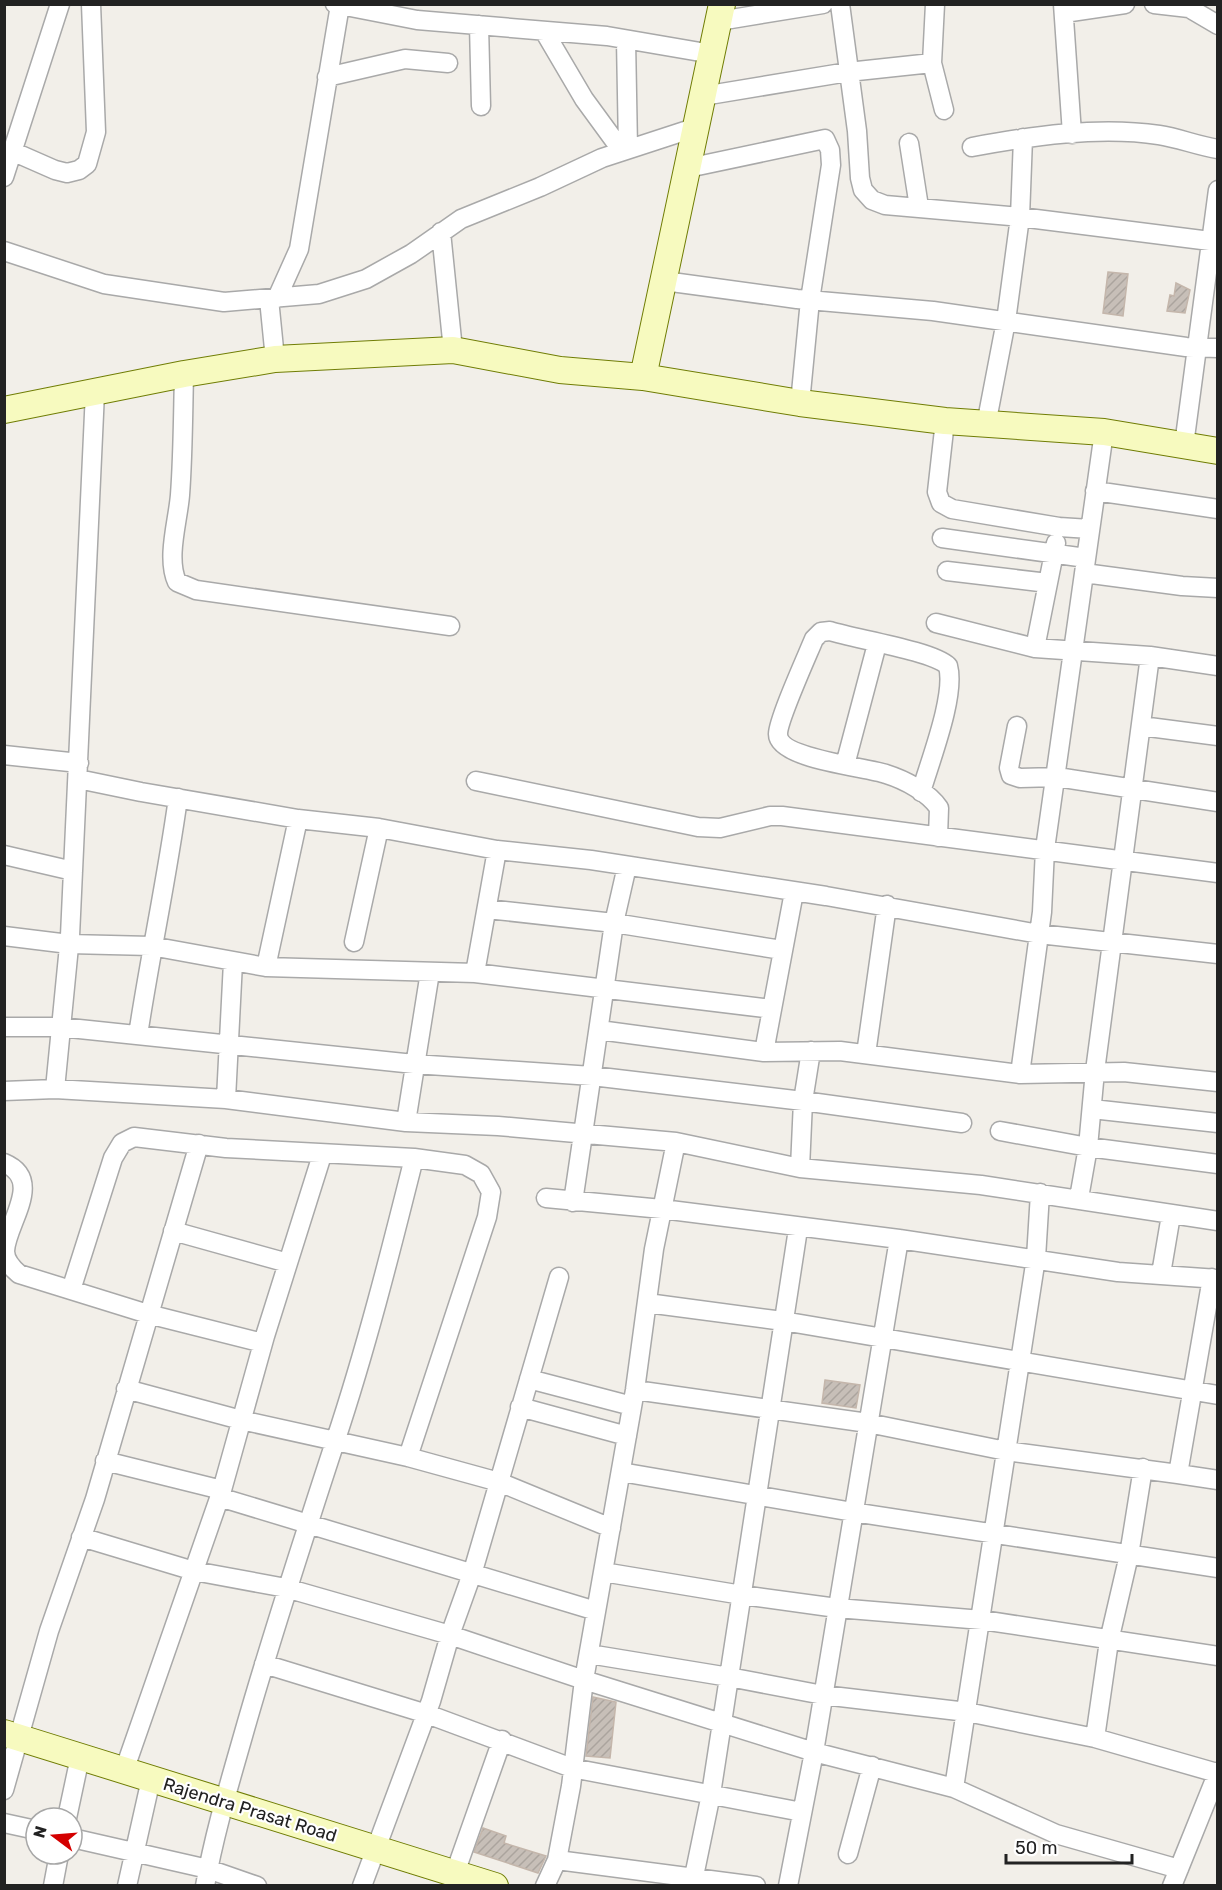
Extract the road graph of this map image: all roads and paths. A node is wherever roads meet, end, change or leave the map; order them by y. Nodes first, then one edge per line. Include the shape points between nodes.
1 (60, 4) edge
2 (91, 4) edge
3 (823, 4) edge
4 (840, 4) edge
5 (935, 4) edge
6 (1125, 4) edge
7 (1154, 4) edge
8 (338, 5) edge
9 (1189, 6) edge
10 (1064, 9) edge
11 (721, 13) edge
12 (479, 25) junction
13 (1218, 25) edge
14 (544, 31) junction
15 (626, 40) junction
16 (712, 54) junction
17 (448, 63) dead end
18 (932, 63) junction
19 (848, 72) junction
20 (327, 77) junction
21 (703, 96) junction
22 (481, 106) dead end
23 (944, 110) dead end
24 (697, 127) junction
25 (857, 131) junction
26 (1072, 134) junction
27 (1023, 138) junction
28 (825, 140) junction
29 (909, 143) dead end
30 (972, 147) dead end
31 (625, 149) junction
32 (1218, 149) edge
33 (14, 152) junction
34 (688, 168) junction
35 (4, 177) edge
36 (1218, 190) edge
37 (919, 207) junction
38 (1020, 217) junction
39 (441, 232) junction
40 (1215, 241) edge
41 (4, 251) edge
42 (664, 281) junction
43 (273, 299) junction
44 (810, 300) junction
45 (1006, 321) junction
46 (1195, 347) junction
47 (1218, 348) edge
48 (453, 350) junction
49 (276, 360) junction
50 (184, 374) junction
51 (643, 377) junction
52 (95, 392) junction
53 (800, 403) junction
54 (4, 410) edge
55 (945, 422) junction
56 (986, 425) junction
57 (1104, 432) junction
58 (1184, 445) junction
59 (1218, 451) edge
60 (1095, 491) junction
61 (1218, 509) edge
62 (1059, 527) junction
63 (1090, 529) junction
64 (942, 538) dead end
65 (1054, 553) junction
66 (1085, 566) junction
67 (947, 571) dead end
68 (1048, 583) junction
69 (1218, 588) edge
70 (936, 623) dead end
71 (450, 626) dead end
72 (877, 644) junction
73 (1035, 648) junction
74 (1073, 651) junction
75 (1150, 656) junction
76 (1218, 666) edge
77 (1017, 726) dead end
78 (1141, 726) junction
79 (1218, 736) edge
80 (4, 755) edge
81 (845, 765) junction
82 (79, 771) junction
83 (1057, 777) junction
84 (476, 782) dead end
85 (1132, 789) junction
86 (921, 792) junction
87 (178, 798) junction
88 (1218, 802) edge
89 (298, 819) junction
90 (379, 828) junction
91 (938, 837) junction
92 (1045, 849) junction
93 (497, 850) junction
94 (4, 855) edge
95 (1123, 859) junction
96 (627, 866) junction
97 (74, 871) junction
98 (1218, 873) edge
99 (794, 892) junction
100 (887, 906) junction
101 (487, 909) junction
102 (614, 923) junction
103 (1039, 934) junction
104 (4, 936) edge
105 (354, 942) dead end
106 (1112, 942) junction
107 (69, 944) junction
108 (152, 946) junction
109 (782, 950) junction
110 (1218, 954) edge
111 (233, 962) junction
112 (266, 967) junction
113 (430, 972) junction
114 (475, 973) junction
115 (606, 987) junction
116 (772, 1009) junction
117 (4, 1026) edge
118 (60, 1027) junction
119 (599, 1030) junction
120 (138, 1035) junction
121 (228, 1046) junction
122 (811, 1051) junction
123 (764, 1052) junction
124 (866, 1054) junction
125 (414, 1064) junction
126 (1095, 1071) junction
127 (1020, 1074) junction
128 (592, 1076) junction
129 (1218, 1082) edge
130 (55, 1089) junction
131 (4, 1091) edge
132 (226, 1099) junction
133 (803, 1101) junction
134 (1092, 1109) junction
135 (406, 1122) junction
136 (962, 1123) dead end
137 (1218, 1123) edge
138 (1000, 1131) dead end
139 (584, 1134) junction
140 (676, 1143) junction
141 (199, 1144) junction
142 (1088, 1147) junction
143 (322, 1155) junction
144 (414, 1158) junction
145 (4, 1163) edge
146 (1218, 1164) edge
147 (800, 1168) junction
148 (1040, 1193) junction
149 (546, 1198) dead end
150 (1079, 1198) junction
151 (573, 1202) junction
152 (662, 1209) junction
153 (1171, 1215) junction
154 (1218, 1221) edge
155 (798, 1228) junction
156 (173, 1232) junction
157 (898, 1239) junction
158 (1036, 1258) junction
159 (288, 1263) junction
160 (1161, 1274) junction
161 (559, 1277) dead end
162 (1215, 1278) edge
163 (71, 1290) junction
164 (647, 1303) junction
165 (148, 1314) junction
166 (783, 1321) junction
167 (881, 1337) junction
168 (263, 1343) junction
169 (1021, 1361) junction
170 (529, 1378) junction
171 (126, 1389) junction
172 (1194, 1393) junction
173 (1218, 1395) edge
174 (634, 1398) junction
175 (520, 1407) junction
176 (772, 1408) junction
177 (241, 1420) junction
178 (868, 1423) junction
179 (627, 1436) junction
180 (336, 1440) junction
181 (1005, 1451) junction
182 (408, 1457) junction
183 (105, 1461) junction
184 (1143, 1468) junction
185 (621, 1472) junction
186 (1178, 1474) junction
187 (1218, 1480) edge
188 (499, 1482) junction
189 (220, 1494) junction
190 (758, 1497) junction
191 (853, 1512) junction
192 (308, 1522) junction
193 (611, 1528) junction
194 (995, 1534) junction
195 (81, 1537) junction
196 (1129, 1555) junction
197 (1218, 1568) edge
198 (194, 1571) junction
199 (473, 1571) junction
200 (603, 1572) junction
201 (286, 1588) junction
202 (742, 1595) junction
203 (837, 1608) junction
204 (596, 1611) junction
205 (982, 1620) junction
206 (450, 1635) junction
207 (1108, 1641) junction
208 (589, 1654) junction
209 (1218, 1656) edge
210 (264, 1664) junction
211 (729, 1677) junction
212 (584, 1680) junction
213 (823, 1695) junction
214 (967, 1712) junction
215 (427, 1714) junction
216 (722, 1723) junction
217 (11, 1735) edge
218 (1095, 1737) junction
219 (502, 1740) junction
220 (814, 1752) junction
221 (80, 1757) junction
222 (872, 1767) junction
223 (572, 1768) junction
224 (124, 1770) junction
225 (1217, 1772) edge
226 (151, 1779) junction
227 (954, 1788) junction
228 (4, 1790) edge
229 (711, 1794) junction
230 (225, 1802) junction
231 (70, 1806) edge
232 (802, 1812) junction
233 (4, 1823) edge
234 (24, 1827) edge
235 (84, 1841) edge
236 (376, 1848) junction
237 (134, 1852) junction
238 (848, 1854) dead end
239 (556, 1860) junction
240 (57, 1866) edge
241 (455, 1873) junction
242 (207, 1877) edge
243 (1175, 1877) edge
244 (693, 1882) edge
245 (53, 1886) edge
246 (127, 1886) edge
247 (257, 1886) edge
248 (362, 1886) edge
249 (495, 1886) edge
250 (545, 1886) edge
251 (756, 1886) edge
252 (788, 1886) edge

1 - 33 street
2 - 33 street via 96,132 87,164 67,172
3 - 11 street
4 - 19 street
5 - 18 street
6 - 10 street
7 - 9 street
8 - 12 street via 417,20
8 - 20 street
9 - 13 street
10 - 26 street
11 - 16 main road
12 - 14 street
12 - 22 street
14 - 15 street
14 - 31 street via 584,99
15 - 16 street
15 - 31 street
16 - 21 main road
17 - 20 street via 405,59
18 - 19 street
18 - 23 street
19 - 21 street
19 - 25 street
20 - 43 street via 299,249
21 - 24 main road
24 - 31 street
24 - 34 main road
25 - 28 street
25 - 37 street via 863,190 872,200 885,205
26 - 27 street
26 - 32 street via 1159,135
27 - 30 street
27 - 38 street
28 - 34 street
28 - 44 street via 831,165
29 - 37 street
31 - 39 street via 460,219
33 - 35 street
34 - 42 main road
36 - 40 street
37 - 38 street
38 - 40 street
38 - 45 street
39 - 43 street via 366,279 319,294
39 - 48 street
40 - 46 street
41 - 43 street via 105,284 224,302
42 - 44 street
42 - 51 main road
43 - 49 street
44 - 45 street
44 - 53 street
45 - 46 street
45 - 56 street
46 - 47 street
46 - 58 street
48 - 49 main road
48 - 51 main road via 560,370
49 - 50 main road
50 - 52 main road
50 - 71 street via 180,493 173,557 177,582 196,590
51 - 53 main road
52 - 54 main road
52 - 82 street
53 - 55 main road
55 - 56 main road
55 - 62 street via 937,492 941,502 952,509
56 - 57 main road
57 - 58 main road
57 - 60 street
58 - 59 main road
60 - 61 street
60 - 63 street
62 - 63 street
62 - 65 street
63 - 66 street
64 - 65 street
65 - 66 street
65 - 68 street
66 - 69 street via 1182,586
66 - 74 street
67 - 68 street
68 - 73 street
70 - 73 street
72 - 81 street
72 - 81 street via 821,632 814,639 778,734 787,749
72 - 86 street via 937,658 948,666 951,675 948,699
73 - 74 street
74 - 75 street
74 - 83 street
75 - 76 street
75 - 78 street
77 - 83 street via 1011,775
78 - 79 street
78 - 85 street
80 - 82 street
81 - 86 street via 888,774
82 - 87 street
82 - 97 street
83 - 85 street
83 - 92 street
84 - 91 street via 698,826 720,828 782,816
85 - 88 street
85 - 95 street
86 - 91 street via 939,808
87 - 89 street
87 - 108 street
89 - 90 street
89 - 112 street
90 - 93 street
90 - 105 street
91 - 92 street
92 - 95 street
92 - 103 street
93 - 96 street
93 - 101 street
94 - 97 street
95 - 98 street
95 - 106 street
96 - 99 street
96 - 102 street
97 - 107 street
99 - 100 street
99 - 109 street
100 - 103 street
100 - 124 street
101 - 102 street
101 - 114 street
102 - 109 street
102 - 115 street
103 - 106 street
103 - 127 street
104 - 107 street
106 - 110 street
106 - 126 street
107 - 108 street
107 - 118 street
108 - 111 street
108 - 120 street
109 - 116 street
111 - 112 street
111 - 121 street
112 - 113 street
113 - 114 street
113 - 125 street
114 - 115 street
115 - 116 street
115 - 119 street
116 - 123 street
117 - 118 street
118 - 120 street
118 - 130 street
119 - 123 street
119 - 128 street
120 - 121 street
121 - 125 street
121 - 132 street
122 - 123 street
122 - 124 street
122 - 133 street
124 - 127 street
125 - 128 street
125 - 135 street
126 - 127 street
126 - 129 street
126 - 134 street
128 - 133 street
128 - 139 street
130 - 131 street
130 - 132 street
132 - 135 street
133 - 136 street
133 - 147 street
134 - 137 street
134 - 142 street
135 - 139 street
138 - 142 street
139 - 140 street
139 - 151 street
140 - 147 street
140 - 152 street
141 - 143 street
141 - 156 street
141 - 163 street via 134,1137 122,1143 113,1158
142 - 146 street
142 - 150 street
143 - 144 street
143 - 159 street
144 - 180 street via 376,1307
144 - 182 street via 465,1165 481,1174 491,1192 487,1217
145 - 163 street via 15,1167 22,1181 21,1201 5,1251 9,1265 19,1274
147 - 148 street
148 - 150 street
148 - 158 street
149 - 151 street
150 - 153 street
151 - 152 street
152 - 155 street
152 - 164 street
153 - 154 street
153 - 160 street
155 - 157 street
155 - 166 street
156 - 159 street
156 - 165 street
157 - 158 street
157 - 167 street
158 - 160 street via 1118,1272
158 - 169 street
159 - 168 street
160 - 162 street
161 - 170 street
162 - 172 street
163 - 165 street
164 - 166 street
164 - 174 street
165 - 168 street
165 - 171 street
166 - 167 street
166 - 176 street
167 - 169 street
167 - 178 street
168 - 177 street
169 - 172 street
169 - 181 street
170 - 174 street
170 - 175 street
171 - 177 street
171 - 183 street
172 - 173 street
172 - 186 street
174 - 176 street
174 - 179 street
175 - 179 street
175 - 188 street
176 - 178 street
176 - 190 street
177 - 180 street
177 - 189 street
178 - 181 street
178 - 191 street
179 - 185 street
180 - 182 street
180 - 192 street
181 - 184 street
181 - 194 street
182 - 188 street
183 - 189 street
183 - 195 street
184 - 186 street
184 - 196 street
185 - 190 street
185 - 193 street
186 - 187 street
188 - 193 street
188 - 199 street
189 - 192 street
189 - 198 street
190 - 191 street
190 - 202 street
191 - 194 street
191 - 203 street
192 - 199 street
192 - 201 street
193 - 200 street
194 - 196 street
194 - 205 street
195 - 198 street
195 - 217 street
196 - 197 street
196 - 207 street
198 - 201 street
198 - 224 street
199 - 204 street
199 - 206 street
200 - 202 street
200 - 204 street
201 - 206 street
201 - 210 street
202 - 203 street
202 - 211 street
203 - 205 street
203 - 213 street
204 - 208 street
205 - 207 street
205 - 214 street
206 - 212 street
206 - 215 street
207 - 209 street
207 - 218 street
208 - 211 street
208 - 212 street
210 - 215 street
210 - 230 street
211 - 213 street
211 - 216 street
212 - 216 street
212 - 223 street
213 - 214 street
213 - 220 street
214 - 218 street
214 - 227 street
215 - 219 street
215 - 236 street
216 - 220 street
216 - 229 street
217 - 221 main road, Rajendra Prasat Road
217 - 228 street
218 - 225 street
219 - 223 street
219 - 241 street
220 - 222 street
220 - 232 street
221 - 224 main road, Rajendra Prasat Road
221 - 231 street
222 - 227 street
222 - 238 street
223 - 229 street
223 - 239 street
224 - 226 main road, Rajendra Prasat Road
225 - 243 street
226 - 230 main road, Rajendra Prasat Road
226 - 237 street
227 - 243 street via 1056,1834
229 - 232 street
229 - 244 street
230 - 236 main road, Rajendra Prasat Road
230 - 242 street
232 - 252 street
233 - 234 street
235 - 237 street
236 - 241 main road, Rajendra Prasat Road
236 - 248 street
237 - 242 street
237 - 246 street
239 - 244 street
239 - 250 street
240 - 245 street
241 - 249 main road, Rajendra Prasat Road
242 - 247 street
244 - 251 street

